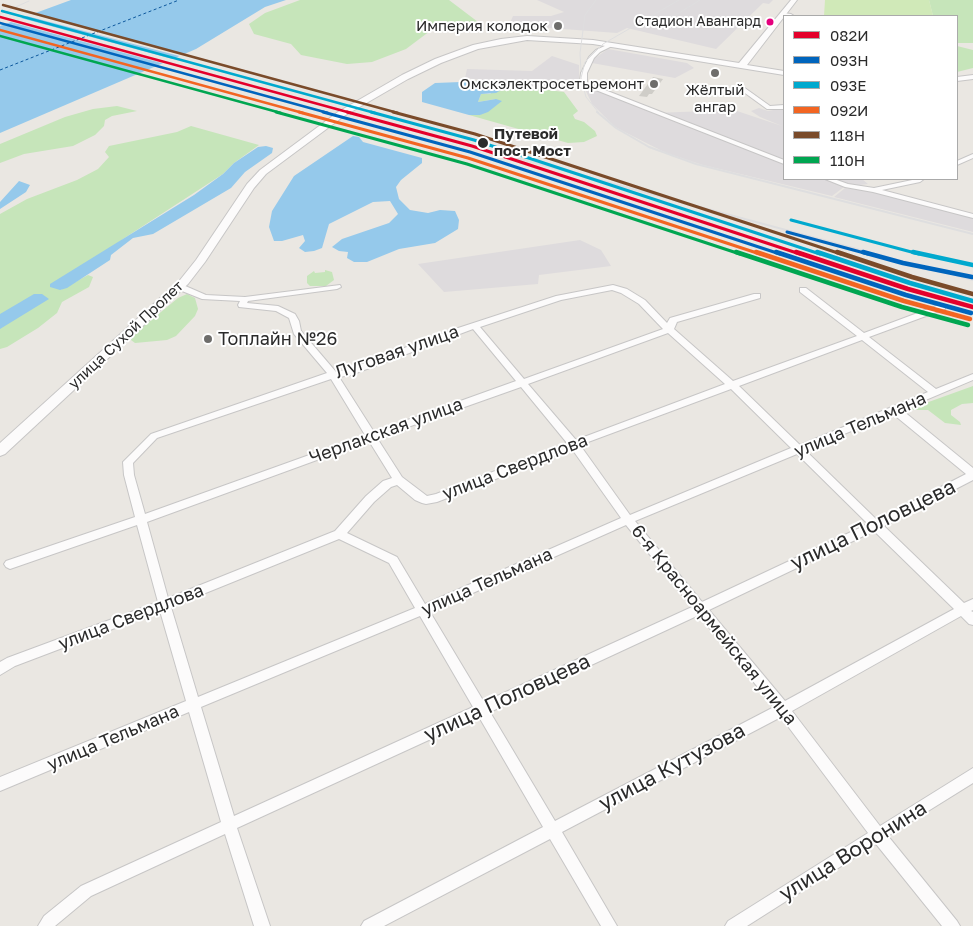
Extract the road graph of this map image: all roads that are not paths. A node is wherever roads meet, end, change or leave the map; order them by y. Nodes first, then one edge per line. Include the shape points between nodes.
1 (794, 0) edge
2 (783, 15) joint
3 (611, 45) junction
4 (742, 65) junction
5 (783, 73) edge
6 (973, 77) edge
7 (958, 79) edge
8 (740, 87) dead end
9 (783, 107) edge
10 (973, 156) edge
11 (783, 162) edge
12 (958, 163) edge
13 (832, 180) edge
14 (918, 180) edge
15 (873, 190) junction
16 (973, 216) edge
17 (180, 287) junction
18 (337, 287) dead end
19 (803, 290) dead end
20 (757, 296) dead end
21 (244, 302) junction
22 (942, 307) dead end
23 (475, 326) junction
24 (669, 330) junction
25 (862, 336) junction
26 (334, 376) junction
27 (973, 377) edge
28 (521, 383) junction
29 (732, 385) junction
30 (936, 393) junction
31 (895, 410) junction
32 (371, 436) junction
33 (574, 444) junction
34 (0, 451) edge
35 (799, 451) junction
36 (973, 474) edge
37 (398, 480) junction
38 (142, 519) junction
39 (628, 520) junction
40 (876, 525) junction
41 (339, 534) junction
42 (10, 564) dead end
43 (164, 605) junction
44 (968, 607) edge
45 (702, 608) junction
46 (423, 610) junction
47 (973, 620) edge
48 (0, 669) edge
49 (194, 704) junction
50 (783, 709) junction
51 (481, 710) junction
52 (973, 775) edge
53 (0, 784) edge
54 (229, 824) junction
55 (551, 830) junction
56 (878, 835) junction
57 (46, 926) edge
58 (262, 926) edge
59 (369, 926) edge
60 (609, 926) edge
61 (733, 926) edge
62 (952, 926) edge

1 - 2 main road
2 - 4 main road
3 - 4 main road, улица Сухой Пролет
3 - 11 street via 592,57 584,73 585,84
3 - 17 main road, улица Сухой Пролет via 543,38 501,41 460,52 405,77 341,114 256,179
4 - 5 main road, улица Сухой Пролет
6 - 7 main road
8 - 9 street via 769,108
10 - 12 street
13 - 15 street
14 - 15 street
15 - 16 street
17 - 21 street via 205,297
17 - 34 main road, улица Сухой Пролет
18 - 21 street
19 - 25 street
20 - 24 street, Черлакская улица via 673,320
21 - 26 street via 278,309 292,316 297,332
22 - 25 street, улица Свердлова
23 - 24 street, Луговая улица via 559,298 613,287 642,302
23 - 26 street, Луговая улица
23 - 28 street, 6-я Красноармейская улица
24 - 28 street, Черлакская улица
24 - 29 street
25 - 29 street, улица Свердлова
25 - 30 street
26 - 32 street
26 - 38 street, Луговая улица via 323,377 154,436 128,462
27 - 30 street, улица Тельмана
28 - 32 street, Черлакская улица
28 - 33 street, 6-я Красноармейская улица
29 - 33 street, улица Свердлова
29 - 35 street
30 - 31 street, улица Тельмана
31 - 35 street, улица Тельмана
31 - 36 street
32 - 37 street
32 - 38 street, Черлакская улица
33 - 37 street, улица Свердлова via 437,498 426,500 419,497
33 - 39 street, 6-я Красноармейская улица
35 - 39 street, улица Тельмана
35 - 40 street
36 - 40 street, улица Половцева
37 - 41 street, улица Свердлова via 387,484 370,499
38 - 42 street, Черлакская улица
38 - 43 street
39 - 45 street, 6-я Красноармейская улица
39 - 46 street, улица Тельмана
40 - 44 street
40 - 45 street, улица Половцева
41 - 43 street, улица Свердлова
41 - 46 street via 393,560
43 - 48 street, улица Свердлова via 11,662
43 - 49 street
44 - 47 street
44 - 50 street, улица Кутузова
45 - 50 street, 6-я Красноармейская улица
45 - 51 street, улица Половцева
46 - 49 street, улица Тельмана
46 - 51 street
49 - 53 street, улица Тельмана
49 - 54 street
50 - 55 street, улица Кутузова
50 - 56 street, 6-я Красноармейская улица
51 - 54 street, улица Половцева
51 - 55 street
52 - 56 street, улица Воронина
54 - 57 street, улица Половцева via 86,891
54 - 58 street
55 - 59 street, улица Кутузова
55 - 60 street
56 - 61 street, улица Воронина
56 - 62 street, 6-я Красноармейская улица

